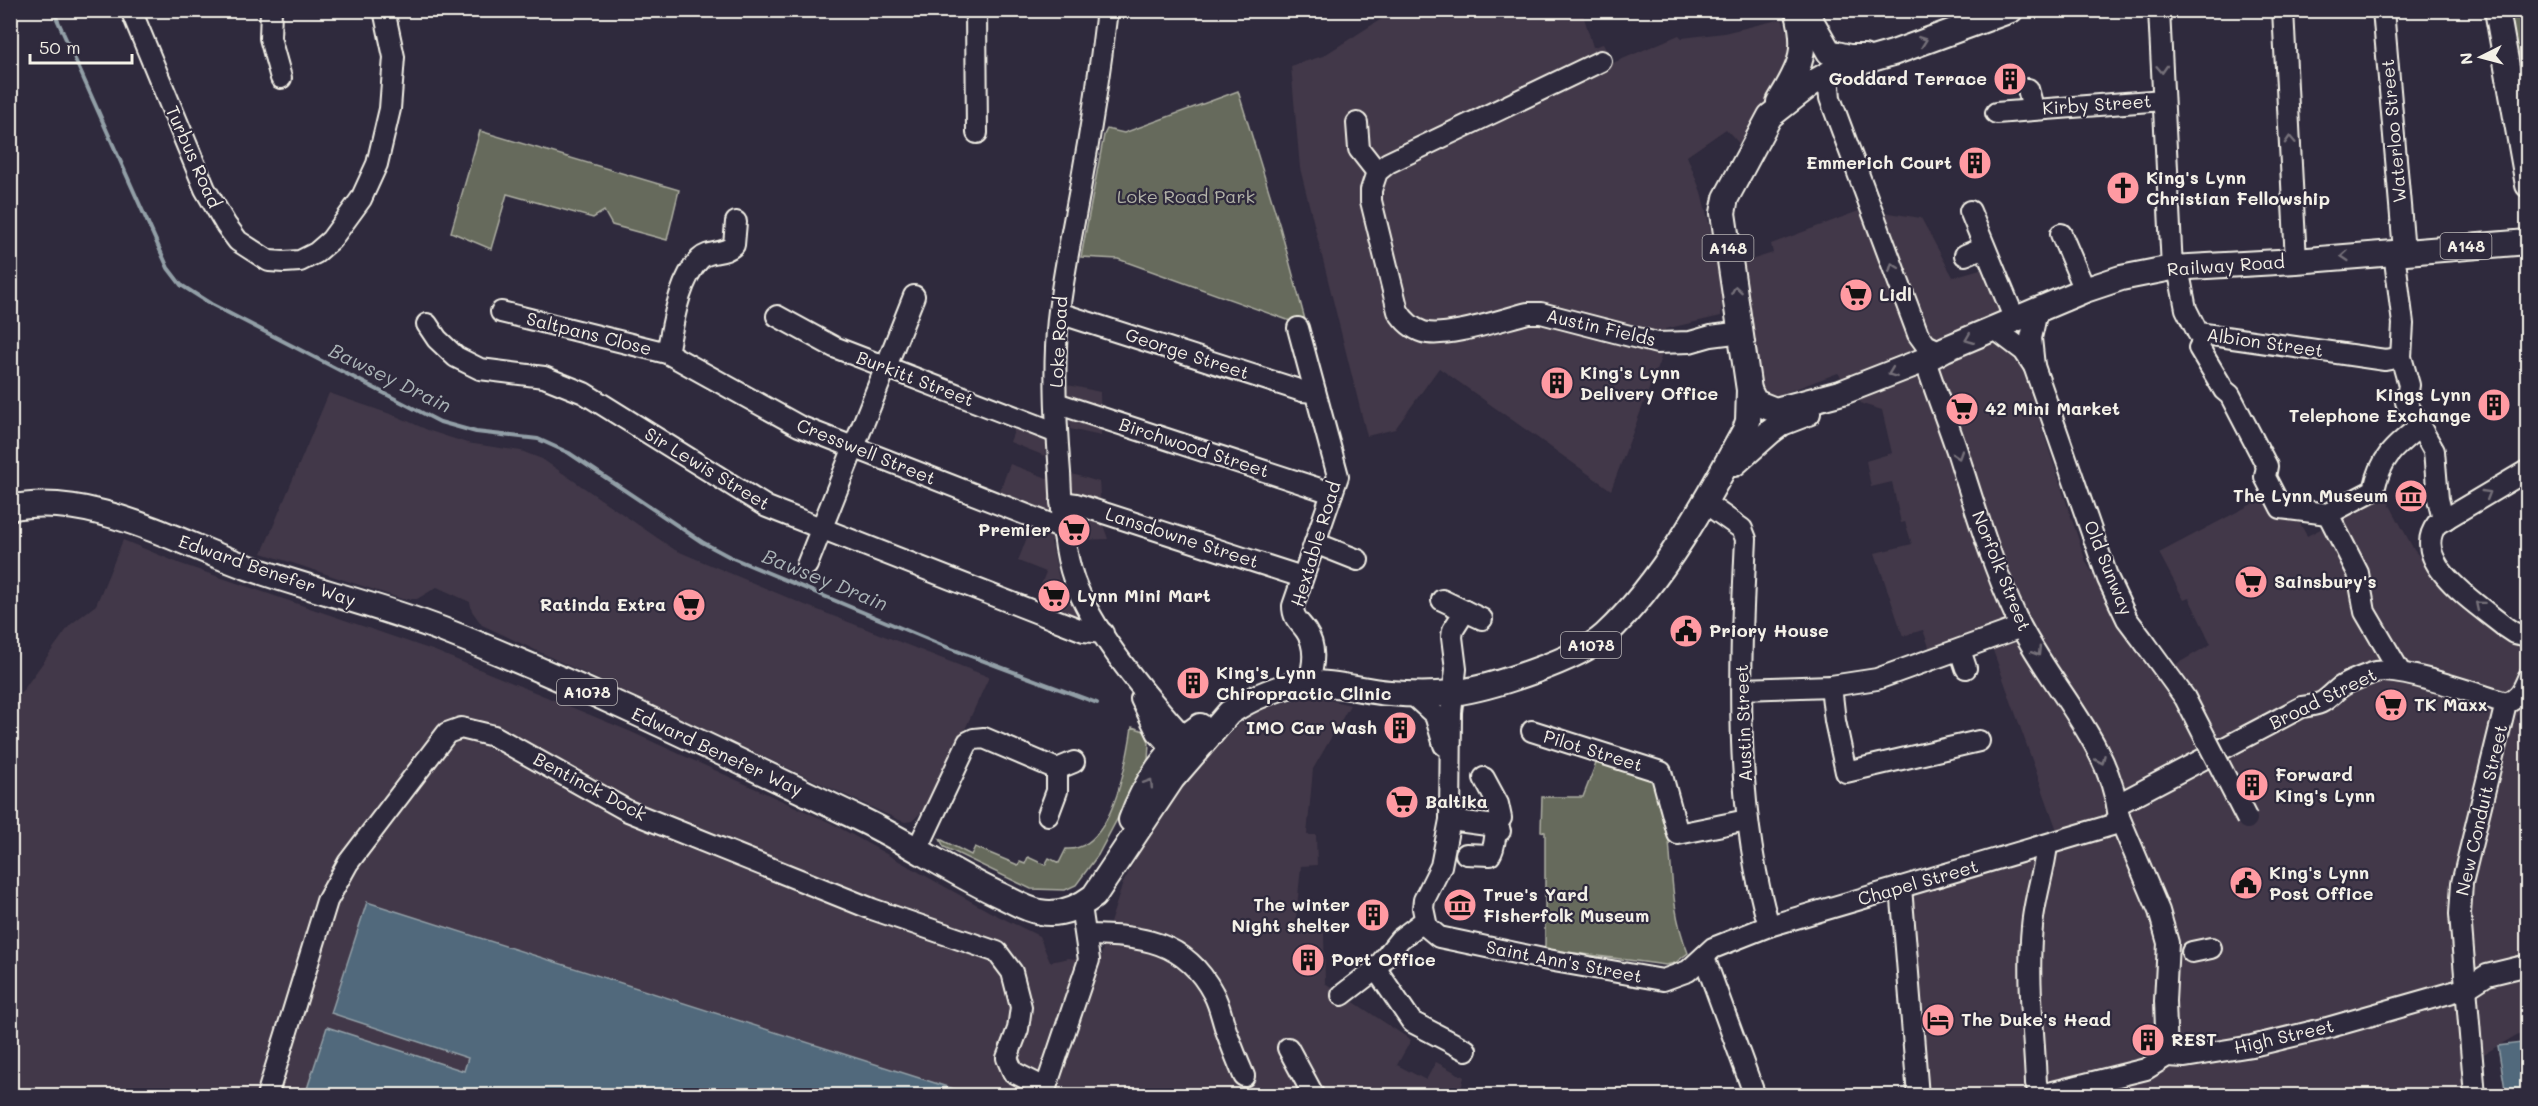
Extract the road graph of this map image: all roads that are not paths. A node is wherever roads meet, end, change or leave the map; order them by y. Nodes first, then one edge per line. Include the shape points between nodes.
1 (131, 10) edge
2 (271, 10) edge
3 (384, 10) edge
4 (976, 10) edge
5 (1107, 10) edge
6 (1797, 10) edge
7 (1805, 10) edge
8 (2011, 10) edge
9 (2159, 10) edge
10 (2283, 10) edge
11 (2384, 10) edge
12 (2497, 10) edge
13 (1880, 57) junction
14 (1601, 62) dead end
15 (1828, 74) junction
16 (281, 78) dead end
17 (2028, 89) dead end
18 (2163, 100) junction
19 (2030, 109) junction
20 (1996, 113) dead end
21 (1770, 116) junction
22 (1357, 123) dead end
23 (977, 133) dead end
24 (1377, 172) junction
25 (2527, 177) edge
26 (1970, 211) dead end
27 (736, 222) dead end
28 (2061, 234) dead end
29 (2528, 242) edge
30 (1984, 247) junction
31 (2399, 251) junction
32 (1965, 255) dead end
33 (2296, 261) junction
34 (2175, 268) junction
35 (2085, 291) junction
36 (914, 296) dead end
37 (501, 312) dead end
38 (684, 312) dead end
39 (1059, 314) junction
40 (777, 316) dead end
41 (2015, 320) junction
42 (1298, 328) dead end
43 (1742, 332) junction
44 (428, 337) dead end
45 (2199, 341) junction
46 (672, 355) junction
47 (1932, 356) junction
48 (2402, 357) junction
49 (2034, 366) junction
50 (887, 368) junction
51 (1749, 390) junction
52 (1315, 392) junction
53 (1843, 392) junction
54 (1056, 403) junction
55 (2419, 427) junction
56 (1057, 433) junction
57 (854, 448) junction
58 (2528, 470) edge
59 (1717, 482) junction
60 (1332, 493) junction
61 (1061, 502) junction
62 (1704, 502) junction
63 (10, 508) edge
64 (2328, 514) junction
65 (2446, 519) junction
66 (822, 529) junction
67 (1063, 530) junction
68 (1315, 543) junction
69 (1358, 560) dead end
70 (807, 565) dead end
71 (1302, 577) junction
72 (1442, 600) dead end
73 (2018, 621) junction
74 (1103, 633) junction
75 (2528, 636) edge
76 (2384, 647) junction
77 (2374, 671) junction
78 (2400, 672) junction
79 (2528, 678) edge
80 (1308, 683) junction
81 (1831, 686) junction
82 (1742, 689) junction
83 (1454, 693) junction
84 (1413, 695) junction
85 (2506, 703) junction
86 (1532, 731) dead end
87 (1979, 741) dead end
88 (1185, 751) junction
89 (1450, 765) junction
90 (1484, 778) dead end
91 (2118, 810) junction
92 (1048, 815) dead end
93 (2247, 819) dead end
94 (1450, 820) junction
95 (1747, 820) junction
96 (1497, 829) junction
97 (2047, 846) junction
98 (917, 850) junction
99 (1466, 854) dead end
100 (1901, 887) junction
101 (1081, 906) junction
102 (1424, 921) junction
103 (1769, 926) junction
104 (1086, 935) junction
105 (1704, 957) junction
106 (2528, 965) edge
107 (1376, 969) junction
108 (1682, 974) junction
109 (2467, 988) junction
110 (1719, 992) junction
111 (1342, 995) dead end
112 (1288, 1048) dead end
113 (1466, 1050) dead end
114 (2167, 1056) junction
115 (1244, 1076) dead end
116 (1044, 1092) edge
117 (1918, 1092) edge
118 (267, 1095) edge
119 (1314, 1095) edge
120 (1755, 1095) edge
121 (2038, 1095) edge
122 (2475, 1095) edge

1 - 3 street, Turbus Road via 205,189 226,225 238,241 269,261 284,262 300,261 331,240 361,199 377,164 390,109 394,57
2 - 16 street via 270,39
4 - 23 street
5 - 39 street, Loke Road via 1101,69
6 - 21 main road, A148 via 1802,32 1801,60
7 - 13 main road, A148 via 1829,52 1849,57
13 -> 8 main road, A148
9 -> 18 street, Albion Street
33 -> 10 street
11 - 31 street, Waterloo Street
12 - 25 main road
13 - 15 main road, A148
14 - 24 street via 1388,163
15 - 21 main road, A148
47 -> 15 street via 1918,333 1830,98
17 - 19 street, Kirby Street
18 - 19 street, Kirby Street
18 - 34 street, Albion Street
19 - 20 street, Kirby Street
43 -> 21 main road, A148 via 1724,213 1726,198
22 - 24 street via 1359,149
24 - 43 street, Austin Fields via 1371,201 1394,299 1405,322 1422,332 1438,334 1541,313 1657,343 1690,342
26 - 30 street
27 - 46 street via 734,245 700,260 690,274 680,295
28 - 35 street
29 - 31 main road, Railway Road / A148
30 - 32 street
30 - 41 street
31 -> 33 main road, Railway Road / A148
31 - 48 street, Waterloo Street
33 - 34 main road, Railway Road / A148
34 - 35 main road, Railway Road / A148 via 2121,278
34 - 45 street, Albion Street
35 - 41 main road, Railway Road / A148
36 - 50 street
37 - 46 street, Saltpans Close
38 - 46 street
39 - 52 street, George Street
39 - 54 street, Loke Road
40 - 50 street, Burkitt Street via 834,347
41 -> 47 main road, Railway Road / A148
41 - 49 street, Old Sunway via 2024,351
41 - 49 street, Old Sunway via 2031,339
42 - 52 street, Hextable Road
43 - 51 main road, A148
44 - 66 street, Sir Lewis Street via 480,369 544,377 584,393 767,507
45 - 48 street, Albion Street via 2385,360
45 - 64 street via 2267,466 2265,477 2282,508
46 - 57 street, Cresswell Street via 799,426
47 -> 53 main road, A148
47 -> 73 street, Norfolk Street via 1994,562
48 - 55 street, Waterloo Street via 2409,385 2406,402
49 - 93 street, Old Sunway, bridge via 2108,579 2127,619 2185,698
50 - 56 street, Burkitt Street
50 - 57 street
51 - 53 main road, A148 via 1755,402 1775,410
51 - 59 main road, A1078 via 1745,430
52 - 60 street, Hextable Road via 1338,471
53 - 59 main road via 1770,432
54 - 56 street, Loke Road
54 - 60 street, Birchwood Street
55 - 64 street via 2397,444 2379,468 2374,490
55 - 65 street, Waterloo Street via 2434,451 2438,499
56 - 61 street, Loke Road
57 - 66 street
57 - 67 street, Cresswell Street
65 -> 58 street
59 - 62 main road, A1078
60 - 68 street, Hextable Road
61 - 67 street, Loke Road
61 - 71 street, Lansdowne Street
62 - 82 street, Austin Street via 1742,529 1746,539
62 - 83 main road, A1078 via 1645,589 1603,636 1579,653 1549,665
63 - 98 main road, Edward Benefer Way / A1078 via 27,505 95,509 248,567 441,629 637,715 866,822
64 - 76 street via 2358,573 2365,612
75 -> 65 street via 2505,627 2435,565 2430,540 2437,524
66 - 70 street
66 - 74 street, Sir Lewis Street via 1084,631
67 - 74 street, Loke Road via 1075,582
68 - 69 street
68 - 71 street, Hextable Road
71 - 80 street, Hextable Road via 1293,612 1311,640 1314,666
72 - 83 street via 1474,615 1453,630
73 - 81 street via 2013,630 1963,659
73 -> 91 street, Norfolk Street via 2093,741
74 - 88 street, Loke Road via 1123,663 1157,732
76 - 77 street
76 - 78 street
77 - 78 street, Broad Street
77 - 91 street, Broad Street via 2339,688 2319,705 2302,707
78 - 85 street, Broad Street
79 - 85 street, New Conduit Street via 2521,694
80 - 84 main road, A1078
80 - 88 main road, A1078 via 1272,692 1229,713
81 - 82 street
81 - 87 street via 1846,772
82 - 95 street, Austin Street
83 - 84 main road, A1078
83 - 89 street
84 - 89 street via 1438,721
85 - 109 street, New Conduit Street via 2462,883 2460,914
86 - 95 street, Pilot Street via 1661,772 1678,834
88 - 101 main road, A1078 via 1104,884
89 - 94 street
90 - 96 street via 1498,804 1501,818
91 - 97 street, Chapel Street via 2112,825
91 - 114 street, Norfolk Street via 2167,938 2187,952 2165,1001
92 - 98 street via 1066,765 984,738 971,740
94 - 96 street
94 - 102 street via 1441,866 1424,900
95 - 103 street, Austin Street
96 - 99 street via 1496,846 1490,855
97 - 100 street, Chapel Street
97 - 121 street via 2031,950
98 - 101 main road, Edward Benefer Way / A1078 via 1028,909 1041,913
100 - 103 street, Chapel Street
100 - 117 street
101 - 104 street
102 - 107 street via 1400,939
102 - 108 street, Saint Ann's Street via 1439,937 1514,953 1663,980
103 - 105 street, Chapel Street via 1713,948
104 - 115 street via 1146,940 1181,954 1200,972 1215,995
104 - 116 street via 1089,960
105 - 108 street, Saint Ann's Street
105 - 110 street
106 - 109 street, High Street via 2487,975
107 - 111 street
107 - 113 street via 1412,1022
108 - 110 street via 1688,981
109 - 114 street, High Street via 2252,1046 2185,1057
109 - 122 street, New Conduit Street
110 - 120 street
112 - 119 street
114 - 121 street, High Street via 2146,1069
116 - 118 street, Bentinck Dock via 1013,1072 1007,1058 1021,1007 1011,972 997,952 872,909 628,811 494,736 461,728 447,733 348,863 327,901

